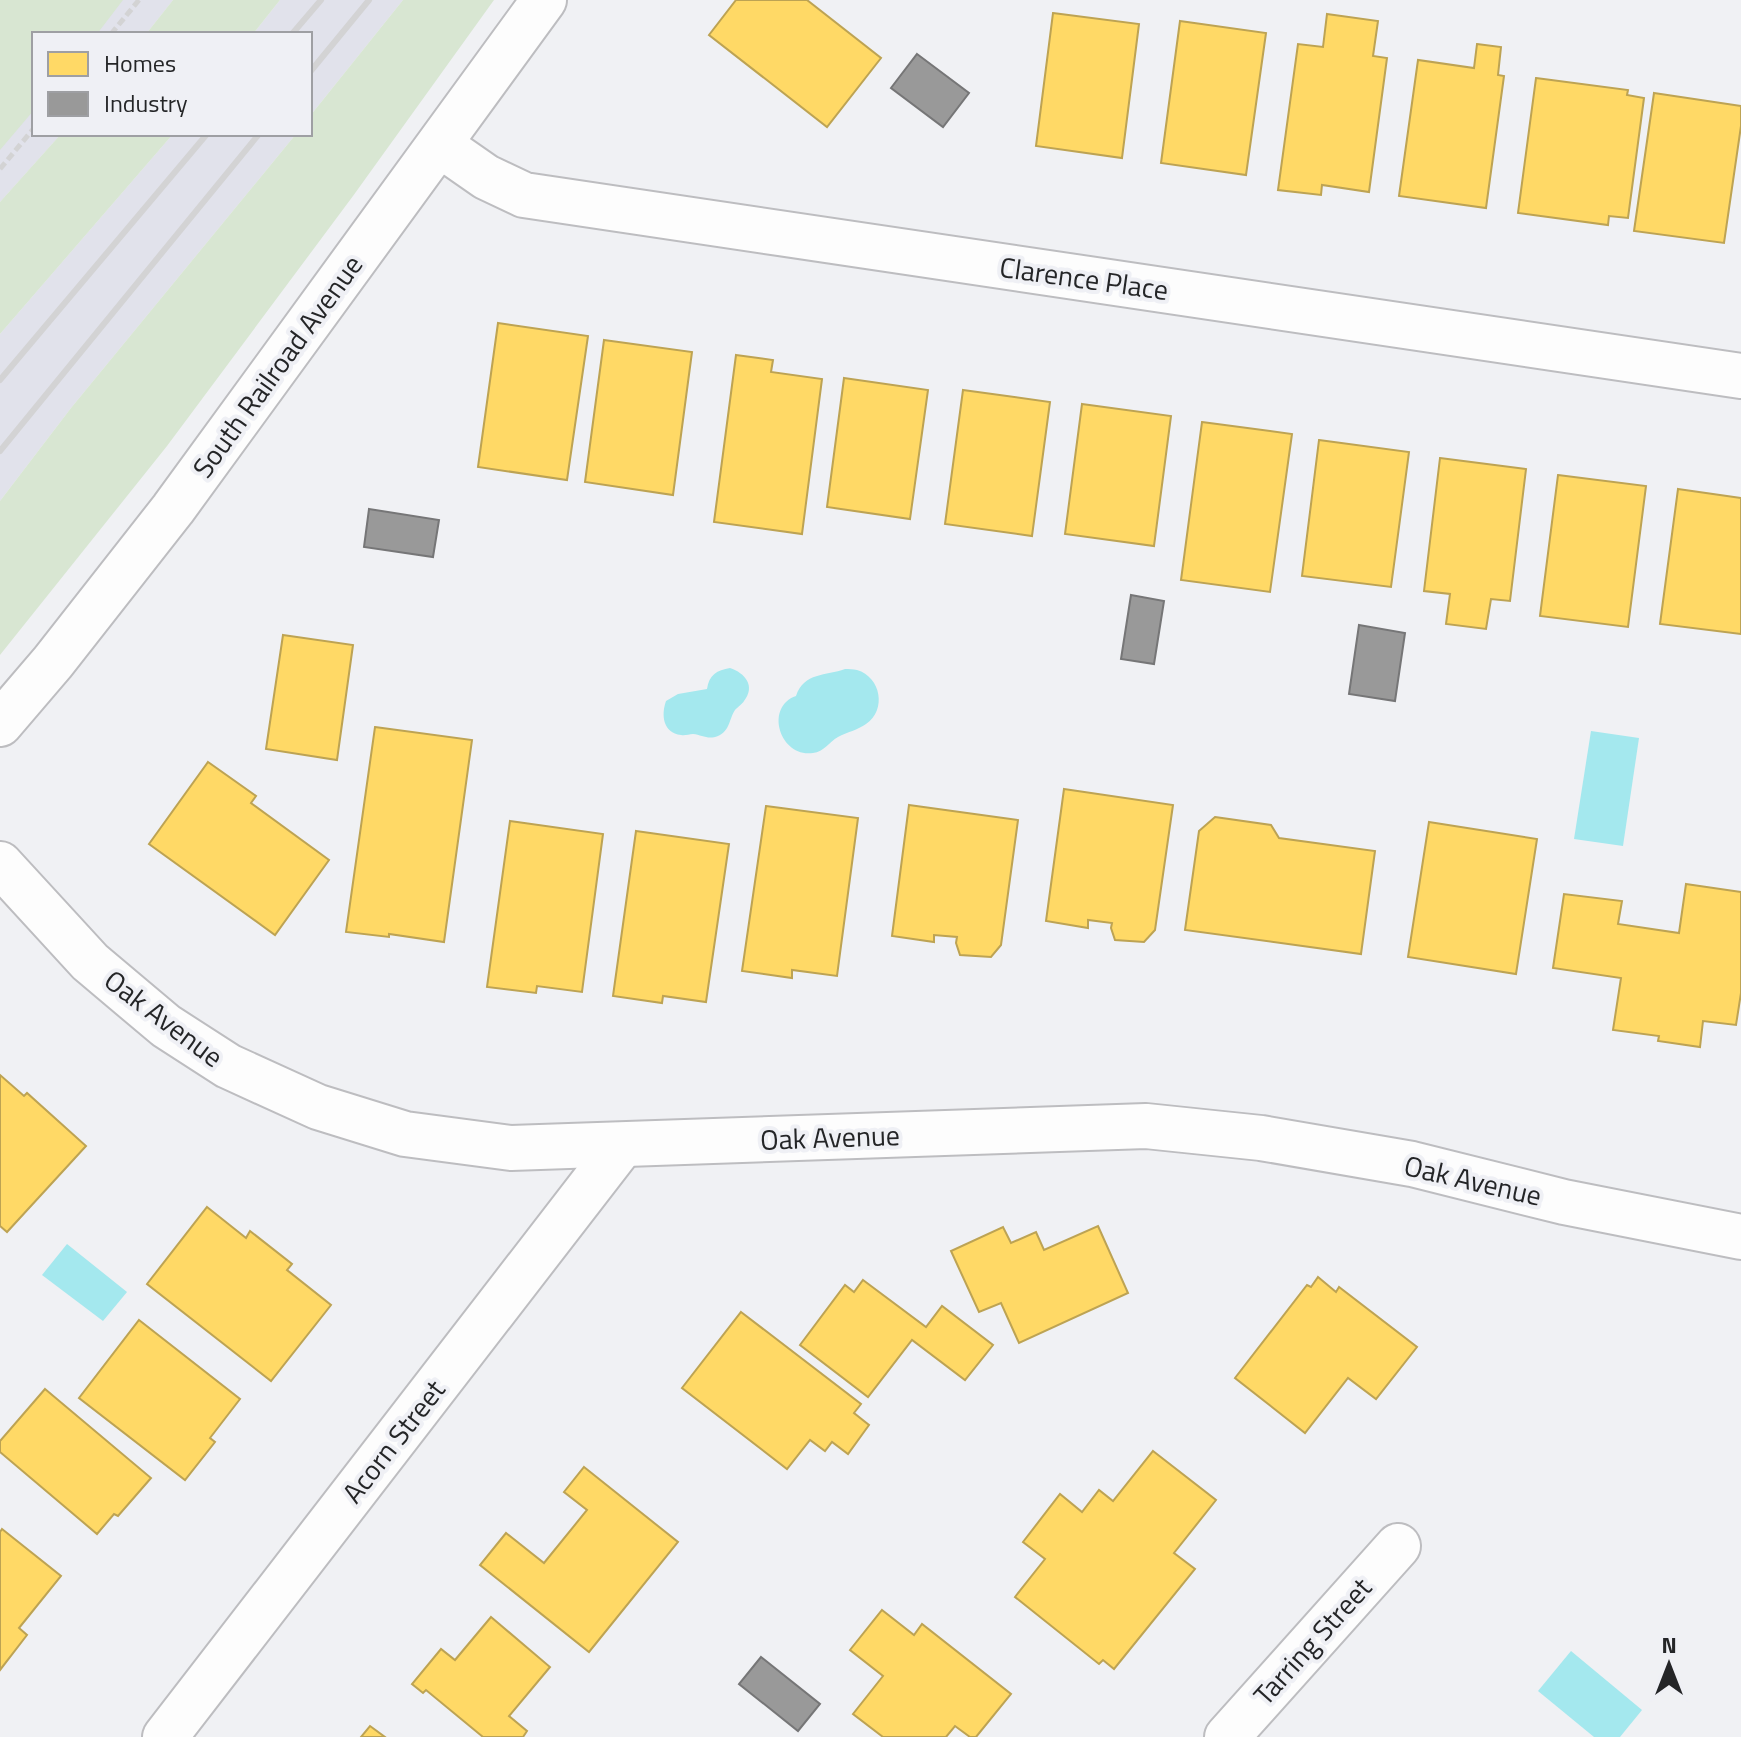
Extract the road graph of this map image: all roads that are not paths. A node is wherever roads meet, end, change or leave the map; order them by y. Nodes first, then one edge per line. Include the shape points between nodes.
1 (544, 0) edge
2 (440, 145) junction
3 (1741, 376) edge
4 (0, 724) edge
5 (0, 864) edge
6 (622, 1145) junction
7 (1741, 1237) edge
8 (1398, 1546) dead end
9 (165, 1737) edge
10 (1227, 1737) edge

1 - 2 street, South Railroad Avenue
2 - 3 street, Clarence Place via 524,195
2 - 4 street, South Railroad Avenue via 173,509
5 - 6 street, Oak Avenue via 90,962 166,1026 228,1066 318,1107 405,1134 511,1148
6 - 7 street, Oak Avenue via 1146,1126 1261,1138 1412,1164 1564,1202
6 - 9 street, Acorn Street
8 - 10 street, Tarring Street

